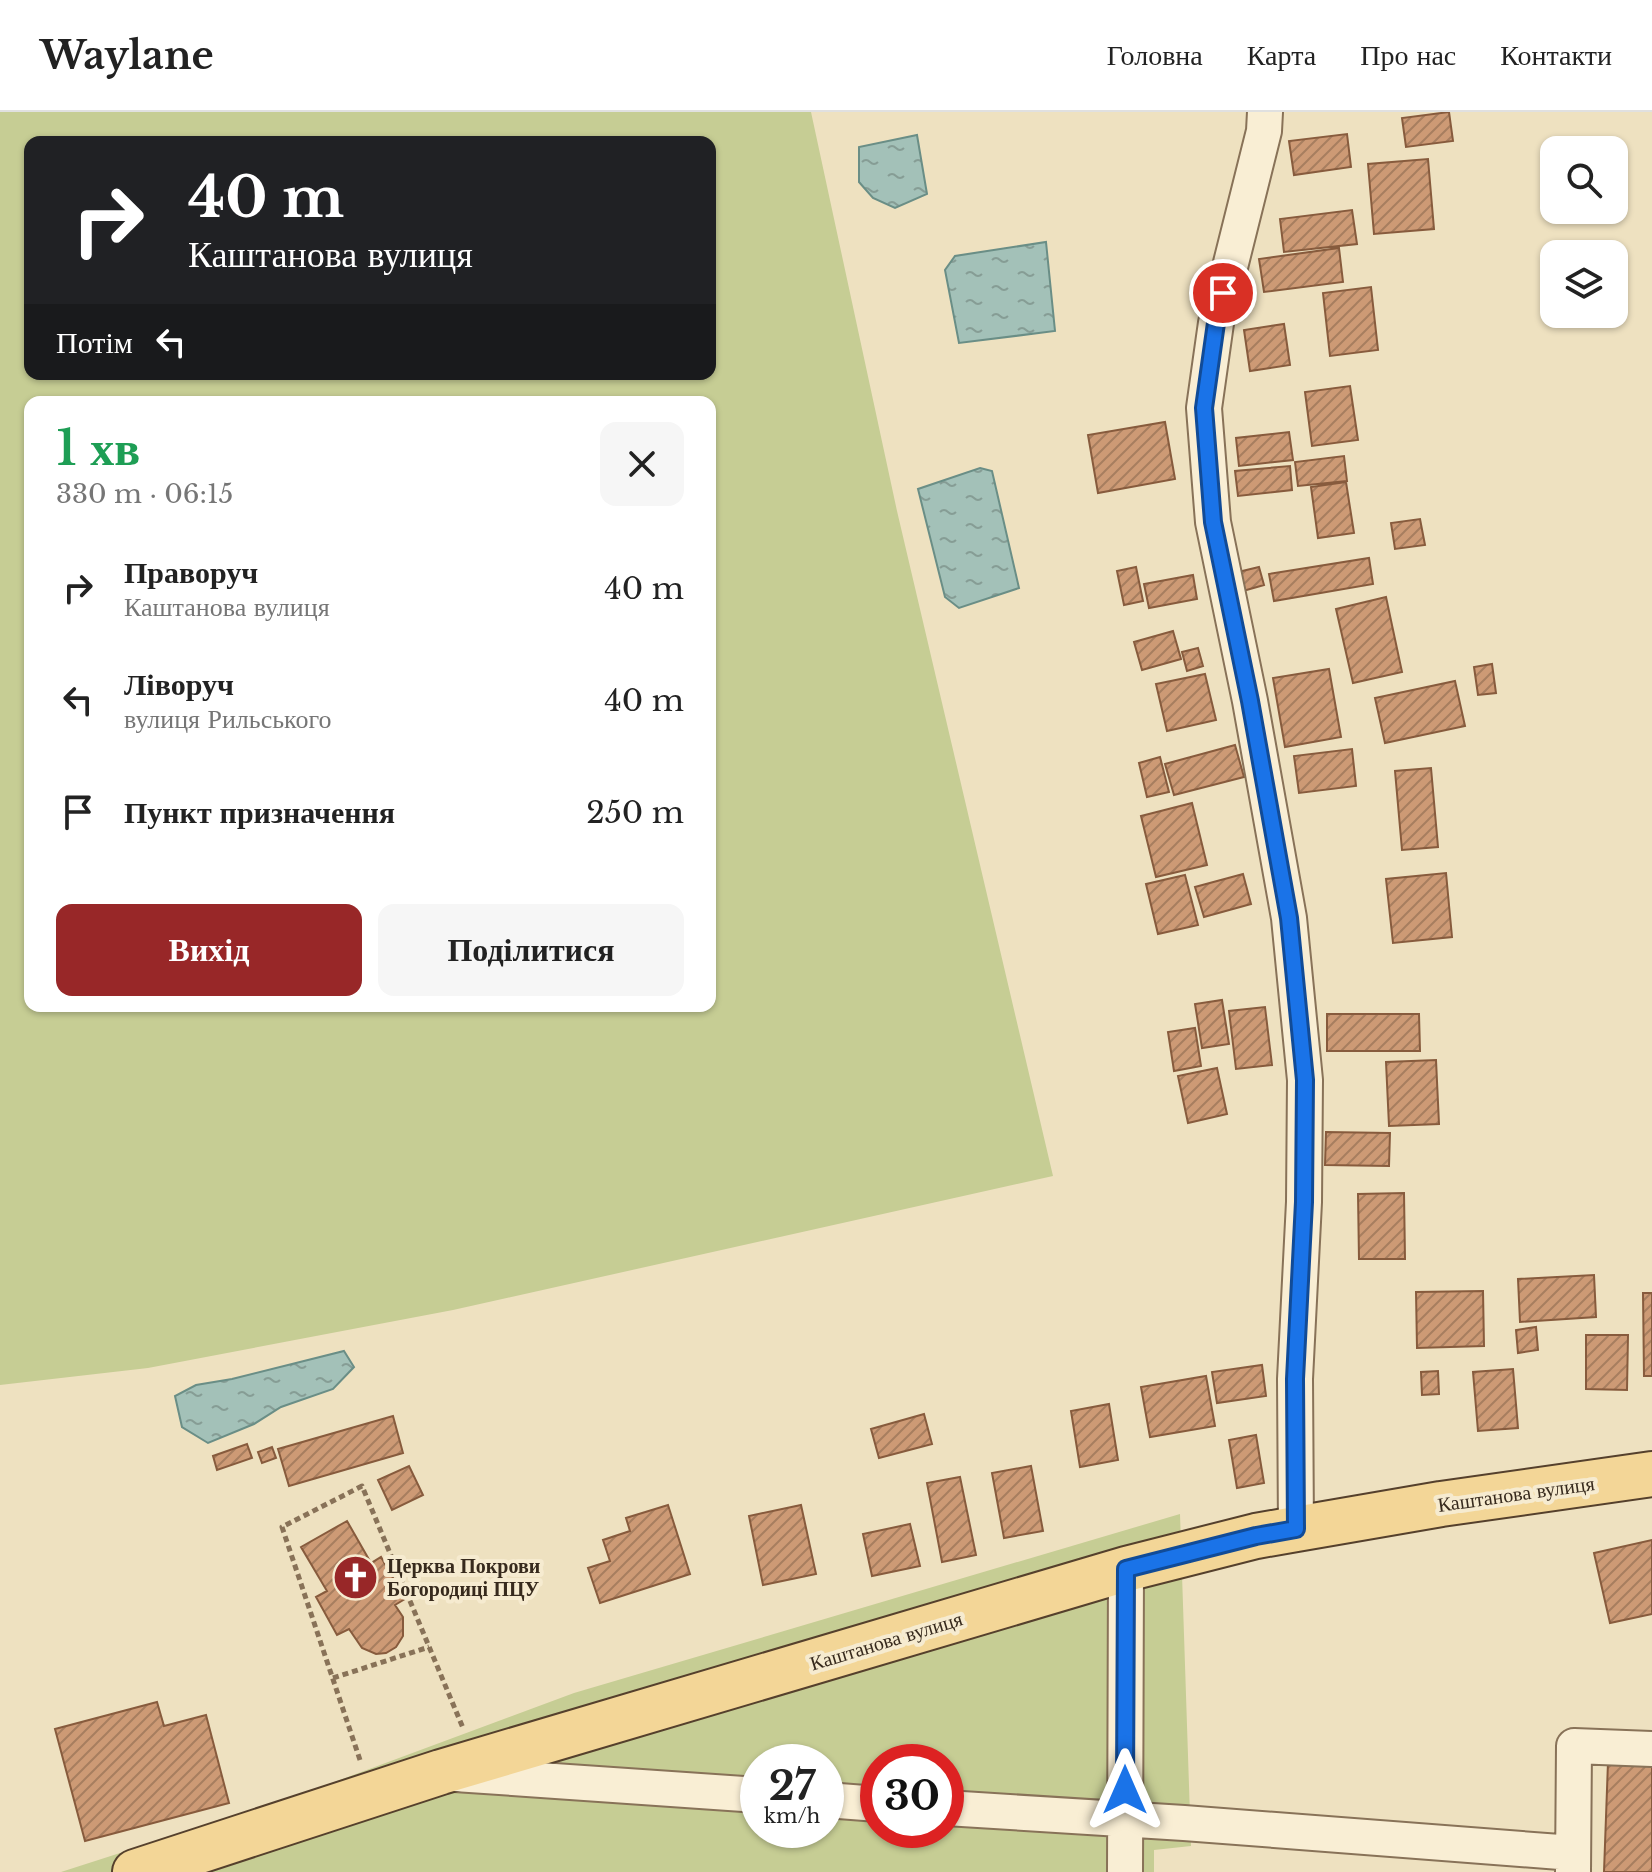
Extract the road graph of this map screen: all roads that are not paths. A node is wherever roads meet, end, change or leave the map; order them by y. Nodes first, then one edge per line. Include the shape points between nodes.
1 (1265, 112) edge
2 (1652, 1474) edge
3 (1296, 1529) junction
4 (1126, 1569) junction
5 (1652, 1749) edge
6 (459, 1767) junction
7 (740, 1793) edge
8 (964, 1809) edge
9 (1125, 1821) junction
10 (1573, 1862) edge
11 (135, 1872) edge
12 (1125, 1872) edge

1 - 3 street via 1216,323 1204,408 1213,522 1289,918 1305,1080 1295,1379
2 - 3 main road, Каштанова вулиця
3 - 4 main road, Каштанова вулиця
4 - 6 main road, Каштанова вулиця
4 - 9 street
5 - 10 street via 1574,1746
6 - 7 street
6 - 11 main road, Каштанова вулиця
8 - 9 street
9 - 10 street
9 - 12 street

